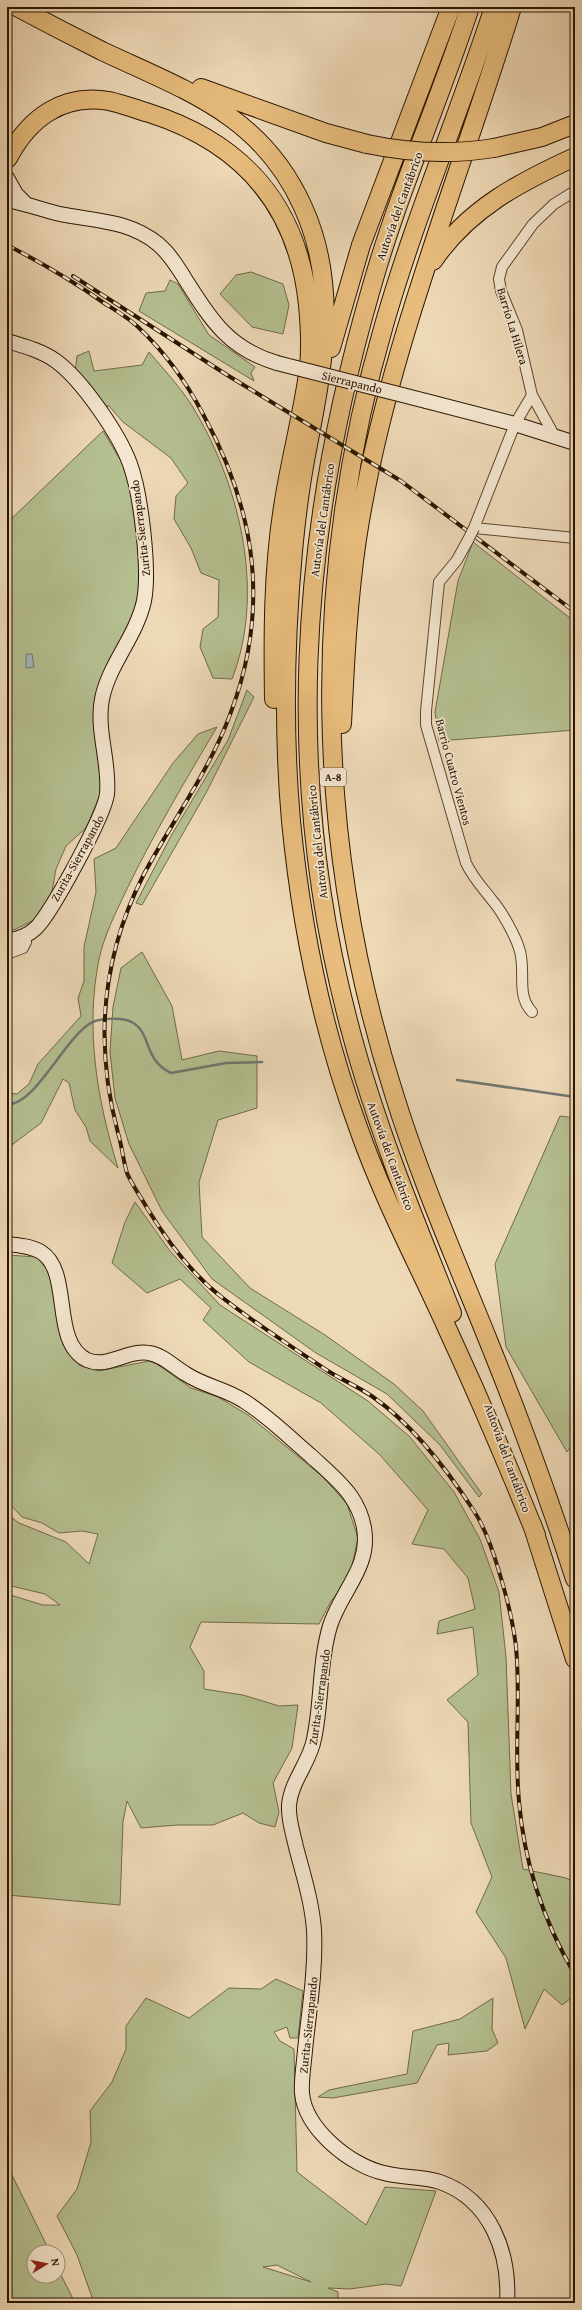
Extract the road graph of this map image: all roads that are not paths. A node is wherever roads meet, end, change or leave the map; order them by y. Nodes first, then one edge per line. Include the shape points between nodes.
1 (17, 7) edge
2 (451, 7) edge
3 (470, 7) edge
4 (506, 8) edge
5 (58, 28) junction
6 (575, 124) edge
7 (8, 156) edge
8 (575, 156) edge
9 (7, 178) edge
10 (575, 191) edge
11 (7, 200) edge
12 (25, 203) junction
13 (414, 304) junction
14 (9, 344) edge
15 (532, 395) junction
16 (313, 420) junction
17 (515, 424) junction
18 (555, 437) junction
19 (575, 444) edge
20 (474, 528) junction
21 (575, 538) edge
22 (26, 935) junction
23 (7, 941) edge
24 (7, 954) edge
25 (532, 1012) dead end
26 (374, 1029) junction
27 (341, 1076) junction
28 (7, 1244) edge
29 (536, 1535) junction
30 (575, 1579) edge
31 (575, 1658) edge
32 (507, 2303) edge

1 - 5 highway
2 - 16 highway via 361,245 344,298
3 - 29 highway, Autovía del Cantábrico / A-8 via 377,269 339,415 319,523 310,610 307,673 309,772 324,903 341,994 357,1056 388,1152 497,1427
4 - 13 highway
4 - 26 highway, Autovía del Cantábrico / A-8 via 402,266 360,417 339,549 331,660 334,790 348,912
5 - 6 highway, bridge via 209,91 326,133 367,144 431,153 494,148 542,137
5 - 16 highway via 180,86 219,108 252,134 287,177 302,204 315,238 324,283 326,314 323,353
7 - 9 street
7 - 27 highway via 33,122 56,106 87,100 126,106 189,128 231,154 248,168 271,195 295,241 307,288 309,367 283,509 276,583 273,654 275,728 278,779 292,891 320,1008
8 - 13 highway via 515,186 469,218 431,264
9 - 12 street
10 - 15 street, Barrio La Hilera via 554,204 533,224 499,272 501,291 517,330
11 - 12 street, Sierrapando
12 - 17 street, Sierrapando, bridge via 58,213 118,224 151,239 170,258 208,315 225,335 249,352 277,363
13 - 26 highway via 366,493 357,538 346,641 341,751 345,834 357,936
14 - 22 street, Zurita-Sierrapando via 43,354 68,372 95,404 124,451 136,487 146,571 145,591 139,616 112,669 102,699 100,728 107,786 103,812 44,919
15 - 17 street
15 - 18 street, Barrio La Hilera
16 - 27 highway via 298,512 286,652 287,776 308,944
17 - 18 street
17 - 20 street
18 - 19 street
20 - 21 street
20 - 25 street, Barrio Cuatro Vientos, bridge via 457,560 439,582 426,724 466,863 474,879 492,900 515,936 522,960 521,981 524,1000
22 - 23 street, Zurita-Sierrapando
22 - 24 street via 23,948
26 - 30 highway, Autovía del Cantábrico / A-8 via 414,1153 538,1468
27 - 29 highway via 357,1127 397,1225 469,1374
28 - 32 street, Zurita-Sierrapando via 36,1250 50,1261 56,1273 69,1336 81,1356 90,1361 100,1362 139,1353 154,1354 193,1378 234,1395 264,1416 336,1479 357,1508 364,1528 364,1557 330,1628 323,1661 314,1741 294,1786 289,1805 291,1826 314,1931 302,2080 303,2100 310,2120 320,2133 364,2165 387,2174 441,2182 473,2202 490,2222 502,2247 508,2276
29 - 31 highway, Autovía del Cantábrico / A-8

